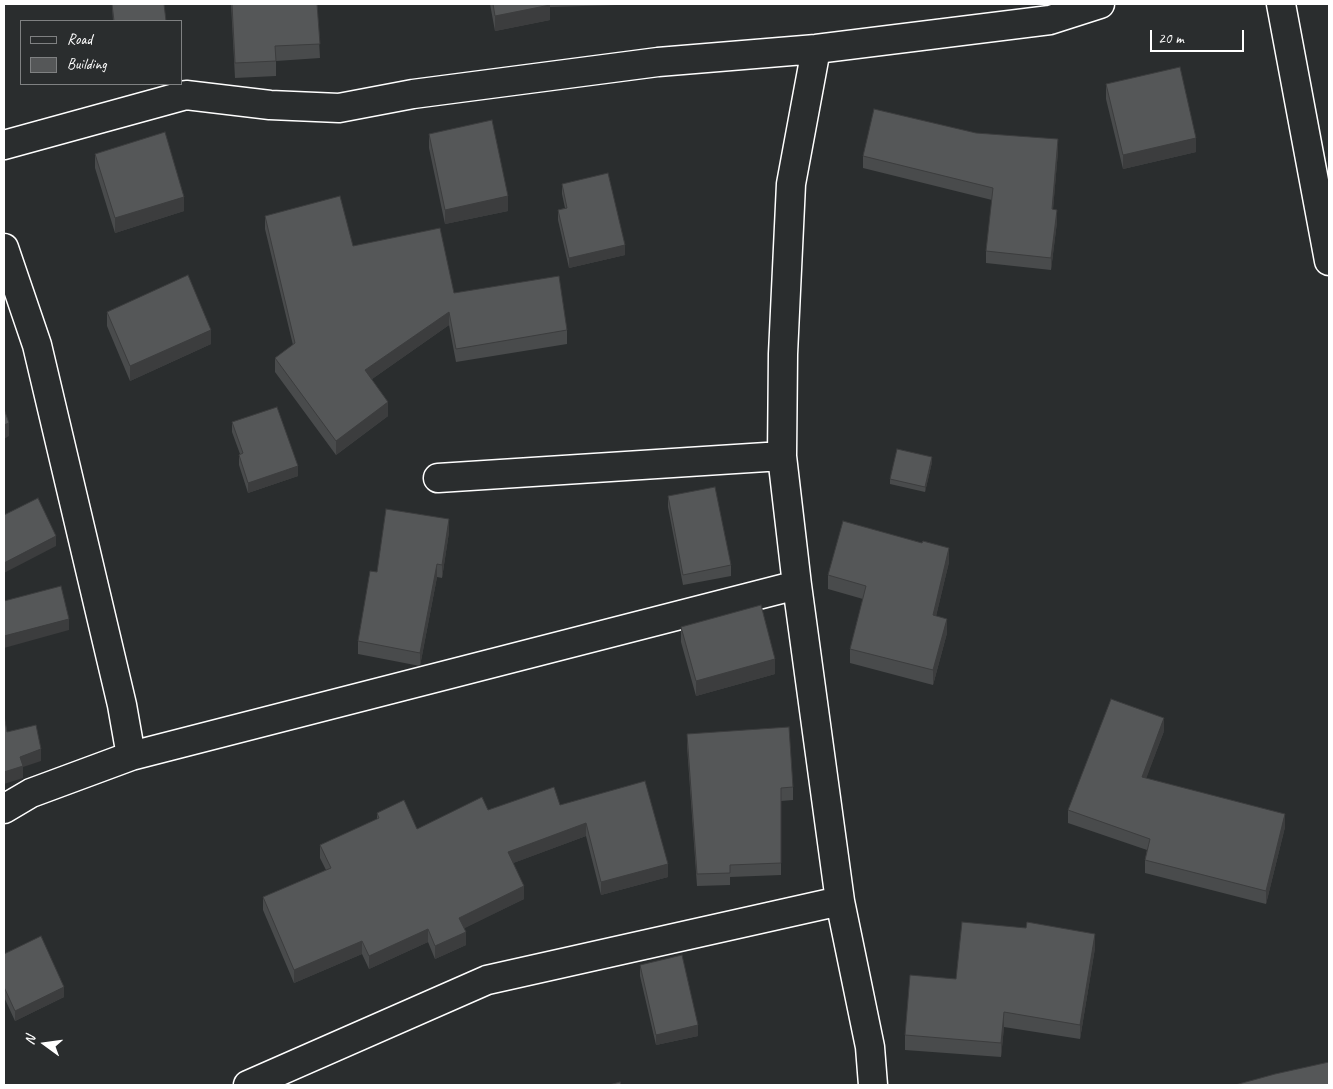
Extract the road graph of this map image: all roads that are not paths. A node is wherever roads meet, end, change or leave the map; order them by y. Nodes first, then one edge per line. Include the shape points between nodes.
1 (1100, 4) edge
2 (1281, 4) edge
3 (816, 50) junction
4 (4, 145) edge
5 (4, 248) edge
6 (1329, 260) edge
7 (782, 456) junction
8 (438, 478) dead end
9 (797, 585) junction
10 (131, 756) junction
11 (4, 809) edge
12 (840, 901) junction
13 (248, 1085) edge
14 (874, 1085) edge

1 - 3 street via 1050,20
2 - 6 street
3 - 4 street via 658,62 413,94 339,108 186,96
3 - 7 street via 791,184
5 - 10 street via 37,345 122,704
7 - 8 street
7 - 9 street
9 - 10 street
9 - 12 street
10 - 11 street via 30,793
12 - 13 street via 486,980
12 - 14 street via 870,1047

